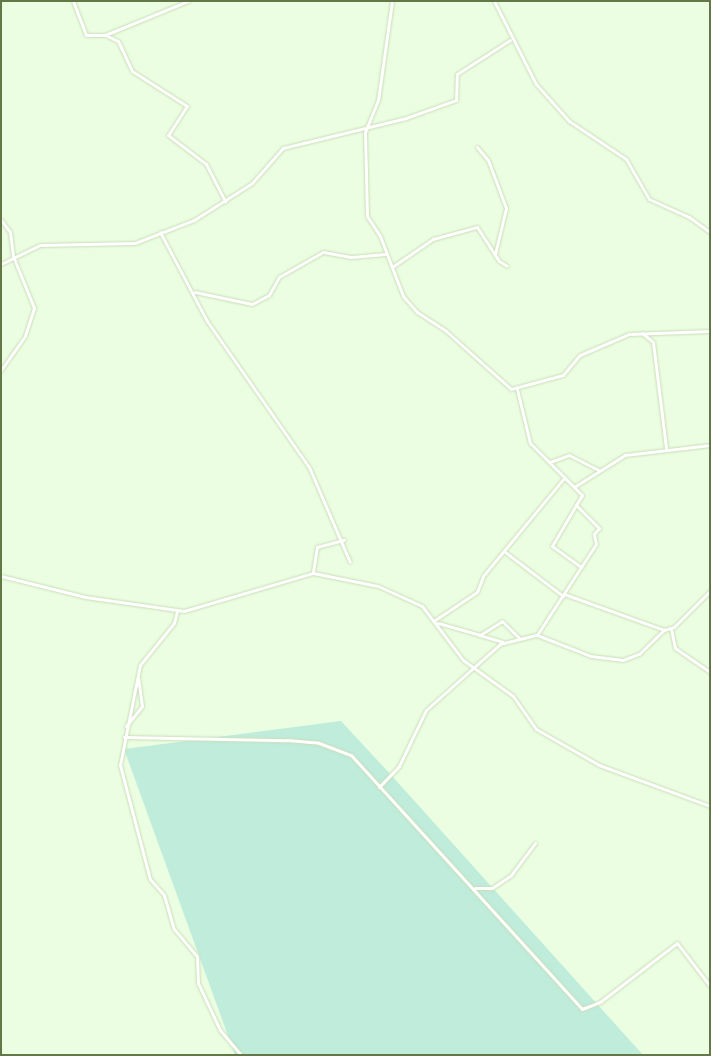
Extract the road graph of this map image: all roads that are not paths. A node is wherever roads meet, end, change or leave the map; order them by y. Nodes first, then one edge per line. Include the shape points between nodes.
1 (73, 1) edge
2 (188, 1) edge
3 (392, 1) edge
4 (494, 1) edge
5 (105, 35) junction
6 (510, 40) junction
7 (365, 128) junction
8 (477, 147) dead end
9 (225, 201) junction
10 (1, 220) edge
11 (160, 232) junction
12 (710, 232) edge
13 (387, 254) junction
14 (495, 254) junction
15 (13, 256) junction
16 (1, 264) edge
17 (508, 266) dead end
18 (392, 267) junction
19 (196, 292) junction
20 (710, 331) edge
21 (641, 332) junction
22 (1, 370) edge
23 (517, 389) junction
24 (710, 445) edge
25 (666, 448) junction
26 (550, 462) junction
27 (598, 470) junction
28 (565, 477) junction
29 (574, 487) junction
30 (576, 505) junction
31 (344, 540) junction
32 (505, 552) junction
33 (350, 562) dead end
34 (581, 566) junction
35 (313, 573) junction
36 (1, 576) edge
37 (710, 590) edge
38 (564, 595) junction
39 (177, 611) junction
40 (436, 622) junction
41 (670, 629) junction
42 (664, 630) junction
43 (478, 635) junction
44 (537, 635) junction
45 (520, 639) junction
46 (504, 642) junction
47 (471, 667) junction
48 (710, 672) edge
49 (137, 678) junction
50 (126, 726) junction
51 (124, 737) junction
52 (379, 787) junction
53 (710, 806) edge
54 (534, 843) dead end
55 (474, 888) junction
56 (710, 986) edge
57 (241, 1055) edge

1 - 5 street via 85,34
2 - 5 street
3 - 7 street via 378,100
4 - 6 street
5 - 9 street via 121,43 135,73 186,106 168,135 206,164
6 - 7 street via 457,74 456,100
6 - 12 street via 521,49 537,86 553,98 569,121 626,159 649,199 689,217
7 - 9 street via 283,148 257,179
7 - 13 street via 366,216
8 - 14 street via 488,160 506,208
9 - 11 street via 194,220
10 - 15 street via 11,236
11 - 15 street via 135,243 44,244
11 - 19 street
13 - 18 street
13 - 19 street via 350,256 323,252 279,277 269,294 252,304
14 - 17 street
14 - 18 street via 482,227 472,227 433,239
15 - 16 street
15 - 22 street via 34,310 25,336
18 - 23 street via 403,296 417,312 446,331 501,384
19 - 31 street via 207,321 298,447
20 - 21 street
21 - 23 street via 580,355 563,375 531,381
21 - 25 street via 653,342
23 - 26 street via 530,444
24 - 25 street
25 - 27 street via 625,455
26 - 27 street via 568,455
26 - 28 street
27 - 29 street
28 - 29 street
28 - 32 street
29 - 30 street via 582,495
30 - 34 street via 599,528 594,534 597,543
30 - 34 street via 552,546
31 - 33 street
31 - 35 street via 317,547
32 - 38 street
32 - 40 street via 483,576 477,592
34 - 38 street
35 - 39 street via 195,610
35 - 40 street via 341,576 394,592 418,603
36 - 39 street via 85,597
37 - 41 street
38 - 42 street
38 - 44 street
39 - 49 street via 172,625 142,662
40 - 43 street
40 - 47 street
41 - 42 street
41 - 48 street via 675,648
42 - 44 street via 639,654 623,660 581,653
43 - 45 street via 502,621
43 - 46 street
44 - 45 street
45 - 46 street
46 - 47 street
47 - 52 street via 426,710 399,766
47 - 53 street via 513,696 541,732 599,765
49 - 50 street
49 - 50 street via 142,706
50 - 51 street
51 - 52 street via 319,743 358,759
51 - 57 street via 120,764 148,873 164,895 174,929 197,956 198,984 220,1030
52 - 55 street
54 - 55 street via 510,875 492,888
55 - 56 street via 585,1011 677,943

